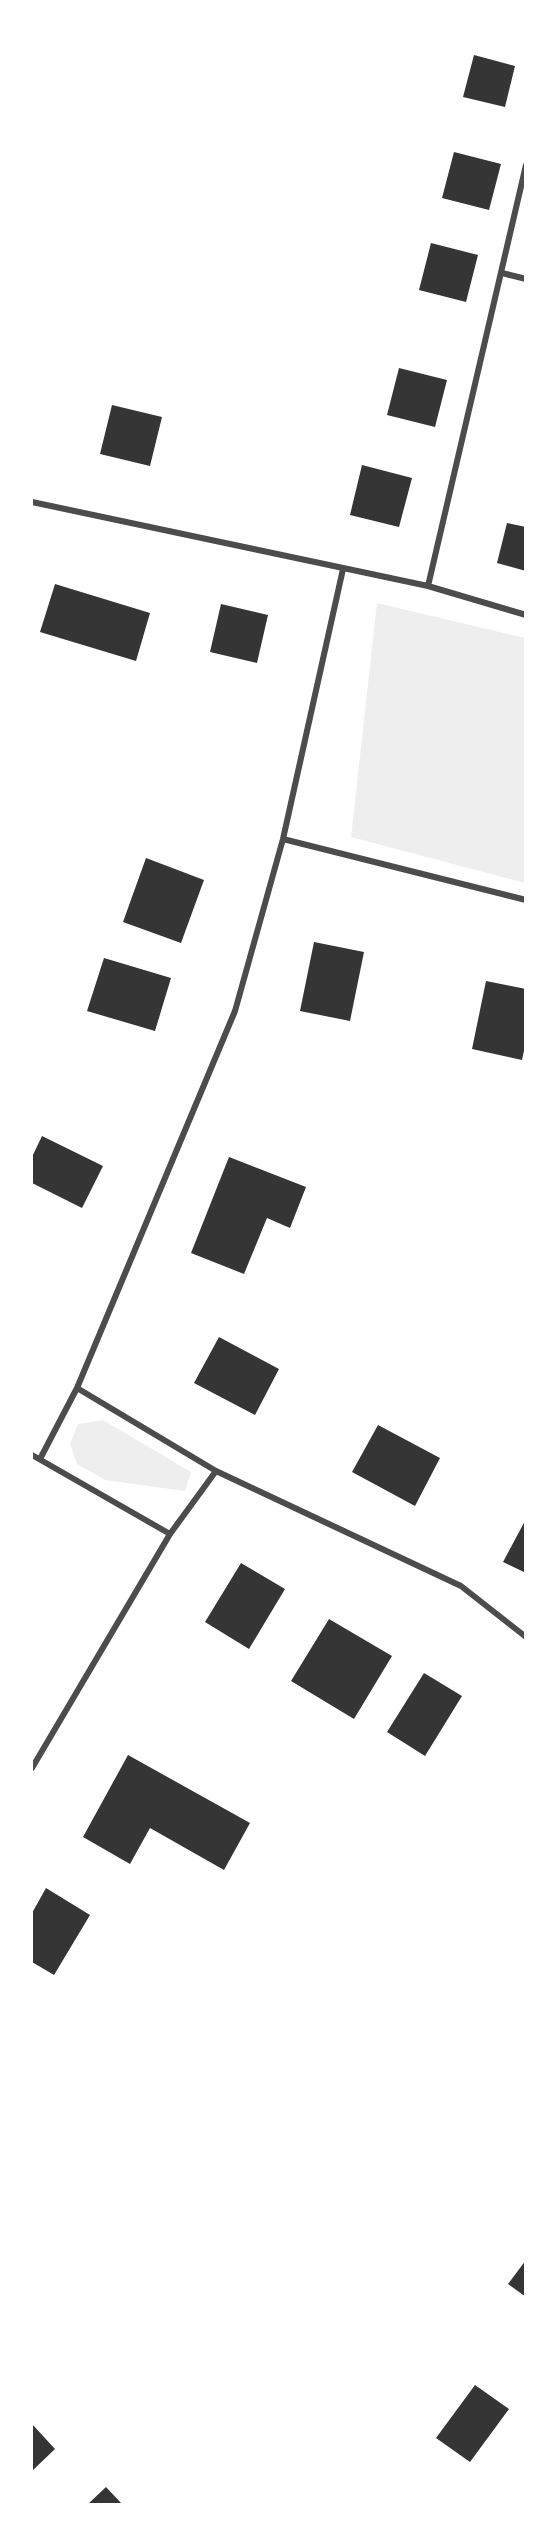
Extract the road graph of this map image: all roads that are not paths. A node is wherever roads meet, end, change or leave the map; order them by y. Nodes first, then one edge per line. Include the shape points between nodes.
1 (525, 165) edge
2 (502, 273) junction
3 (525, 279) edge
4 (32, 502) edge
5 (344, 569) junction
6 (428, 586) junction
7 (525, 615) edge
8 (283, 838) junction
9 (525, 900) edge
10 (77, 1388) junction
11 (32, 1455) edge
12 (40, 1459) junction
13 (216, 1471) junction
14 (170, 1534) junction
15 (525, 1637) edge
16 (32, 1768) edge

1 - 2 street
2 - 3 street
2 - 6 street
4 - 5 street
5 - 6 street
5 - 8 street
6 - 7 street
8 - 9 street
8 - 10 street via 234,1011
10 - 12 street
10 - 13 street
11 - 12 street
12 - 14 street
13 - 14 street
13 - 15 street via 460,1586
14 - 16 street

